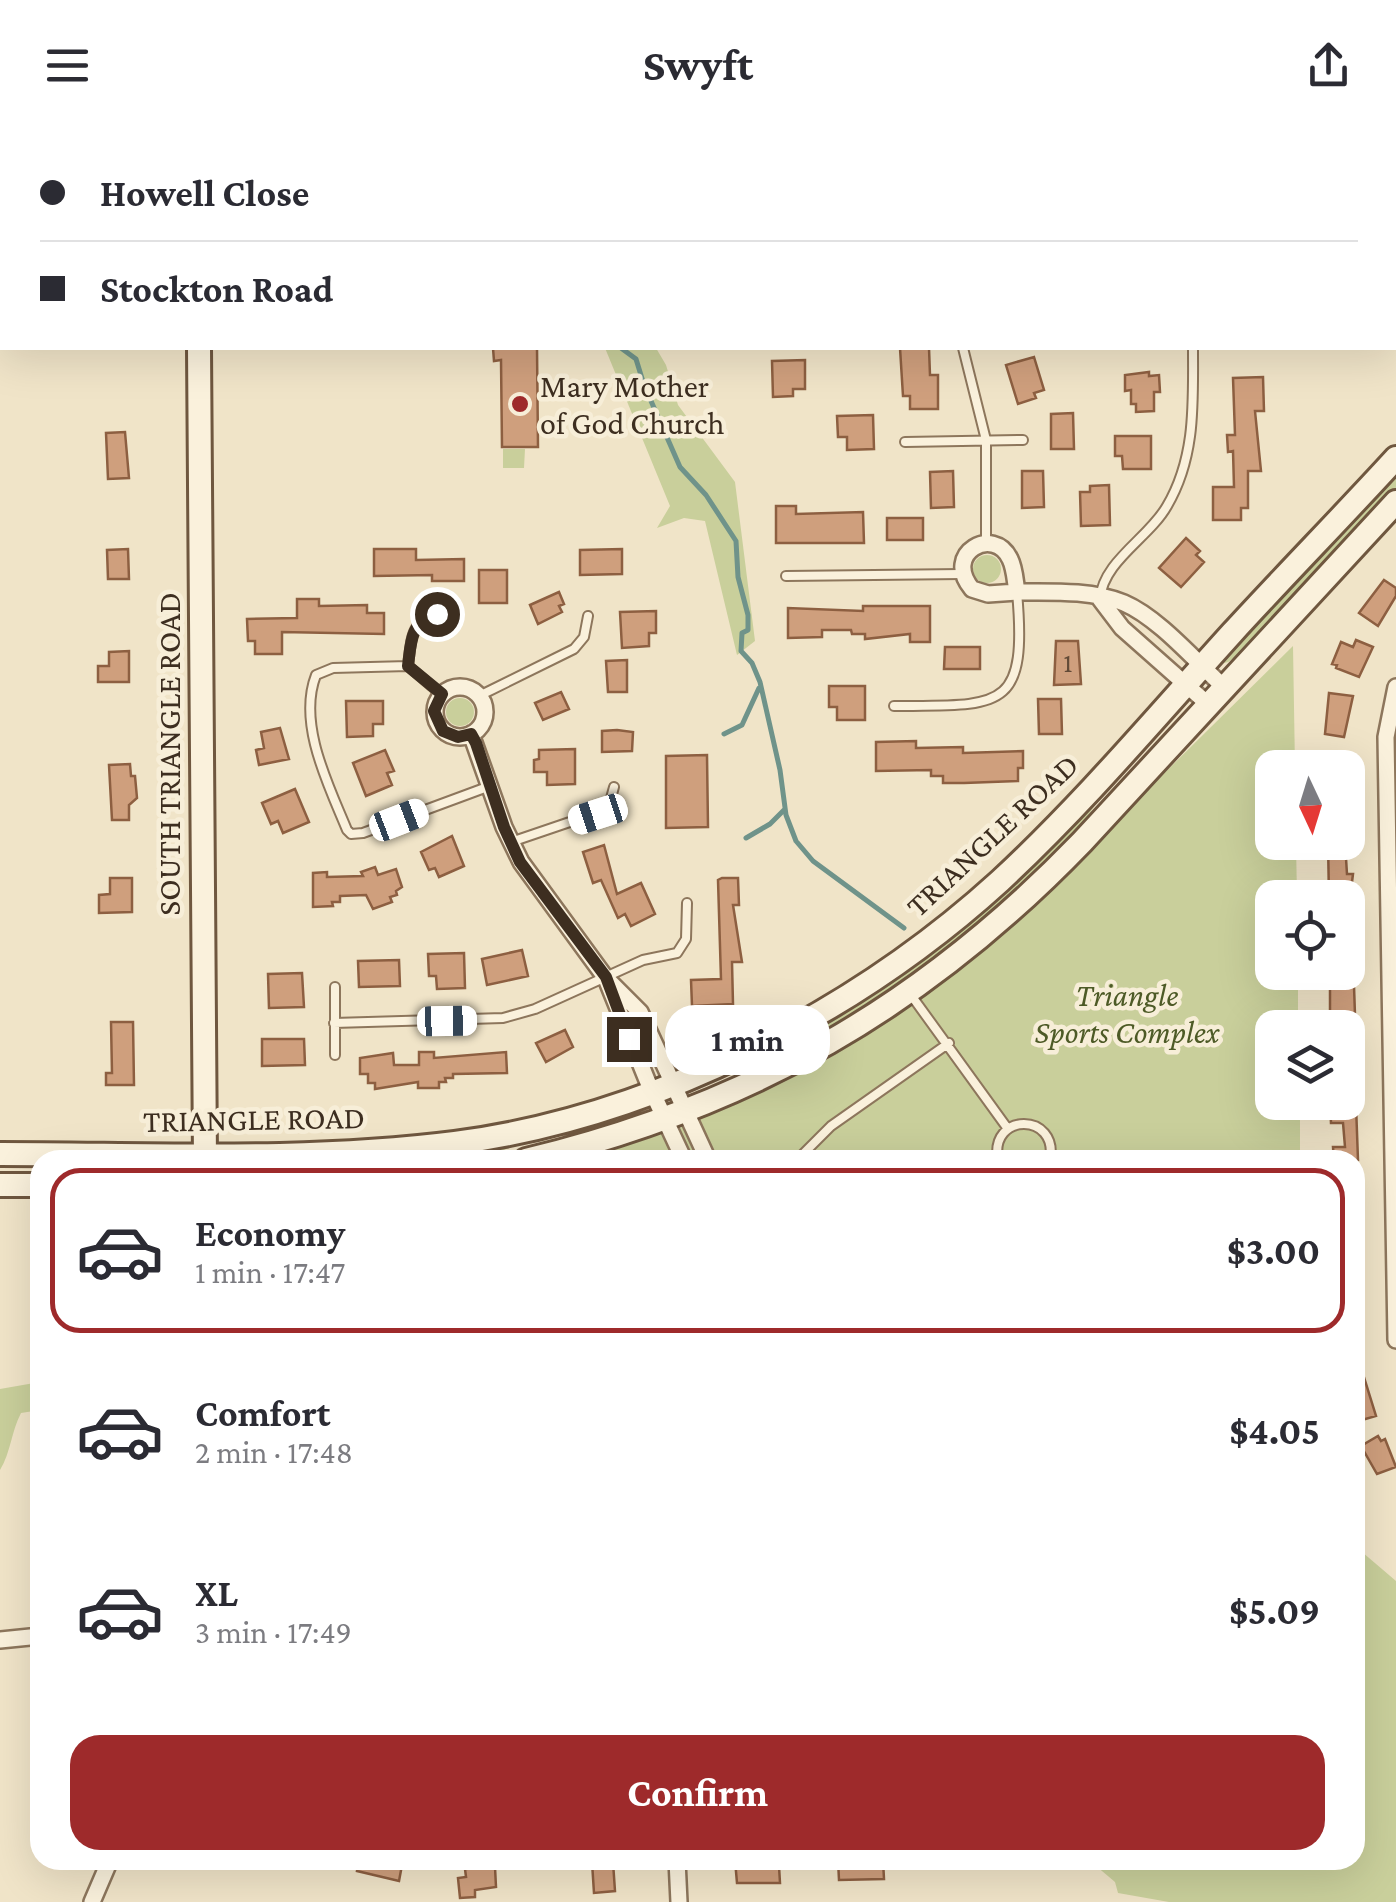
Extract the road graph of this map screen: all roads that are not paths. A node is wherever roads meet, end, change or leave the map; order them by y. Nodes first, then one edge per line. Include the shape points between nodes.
1 (198, 350) edge
2 (963, 350) edge
3 (1193, 350) edge
4 (986, 440) junction
5 (1023, 440) dead end
6 (905, 442) dead end
7 (1396, 458) edge
8 (1396, 502) edge
9 (986, 544) junction
10 (962, 574) junction
11 (786, 576) dead end
12 (1017, 592) junction
13 (1100, 599) junction
14 (451, 613) dead end
15 (588, 616) dead end
16 (408, 666) junction
17 (1202, 668) junction
18 (1185, 685) junction
19 (1396, 687) edge
20 (442, 694) junction
21 (479, 696) junction
22 (1217, 696) junction
23 (894, 706) dead end
24 (471, 734) junction
25 (490, 786) junction
26 (614, 787) dead end
27 (511, 842) junction
28 (687, 903) dead end
29 (606, 977) junction
30 (335, 987) dead end
31 (910, 992) junction
32 (334, 1022) junction
33 (949, 1043) junction
34 (335, 1055) dead end
35 (676, 1083) junction
36 (652, 1092) junction
37 (676, 1116) junction
38 (1008, 1129) junction
39 (205, 1150) edge
40 (377, 1150) edge
41 (560, 1150) edge
42 (682, 1150) edge
43 (701, 1150) edge
44 (806, 1150) edge
45 (998, 1150) edge
46 (1051, 1150) edge
47 (0, 1154) edge
48 (30, 1154) edge
49 (30, 1184) edge
50 (0, 1185) edge
51 (1396, 1340) edge
52 (30, 1637) edge
53 (0, 1640) edge
54 (106, 1870) edge
55 (677, 1870) edge
56 (92, 1902) edge
57 (679, 1902) edge

1 - 39 street, SOUTH TRIANGLE ROAD
2 - 4 lane
3 - 13 lane via 1192,433 1177,489 1105,578
4 - 5 lane
4 - 6 lane
4 - 9 lane
7 - 17 street, TRIANGLE ROAD
8 - 22 street, TRIANGLE ROAD
9 - 10 street via 969,551
9 - 12 street via 1008,555
10 - 11 lane
10 - 12 street via 982,593
12 - 13 street
12 - 23 lane via 1018,670 1006,688 970,705
13 - 17 street via 1132,608
13 - 18 street
14 - 16 lane via 418,624
15 - 21 lane via 574,650
16 - 20 lane
16 - 25 lane via 333,668 313,681 318,755 346,830 364,833
17 - 18 street, TRIANGLE ROAD
17 - 22 street
18 - 22 street
18 - 35 street, TRIANGLE ROAD via 1026,856 927,942 804,1023
19 - 51 street via 1386,738
20 - 21 street via 458,687
20 - 24 street via 434,711 438,724 450,736
21 - 24 street via 484,720
22 - 31 street, TRIANGLE ROAD via 1039,886
24 - 25 street
25 - 27 street
26 - 27 lane via 608,809
27 - 29 street
28 - 29 lane via 683,947
29 - 32 lane via 503,1018
29 - 35 street via 640,1012
29 - 36 street
30 - 32 lane
31 - 33 lane
31 - 37 street, TRIANGLE ROAD via 818,1051
32 - 34 lane
33 - 38 lane
33 - 44 lane
35 - 36 street, TRIANGLE ROAD
35 - 37 street
36 - 37 street
36 - 40 street, TRIANGLE ROAD via 537,1126
37 - 41 street, TRIANGLE ROAD
37 - 42 street
37 - 43 street
38 - 45 lane
38 - 46 lane via 1025,1124 1041,1130
47 - 48 street, TRIANGLE ROAD
49 - 50 street
52 - 53 street
54 - 56 street
55 - 57 street

